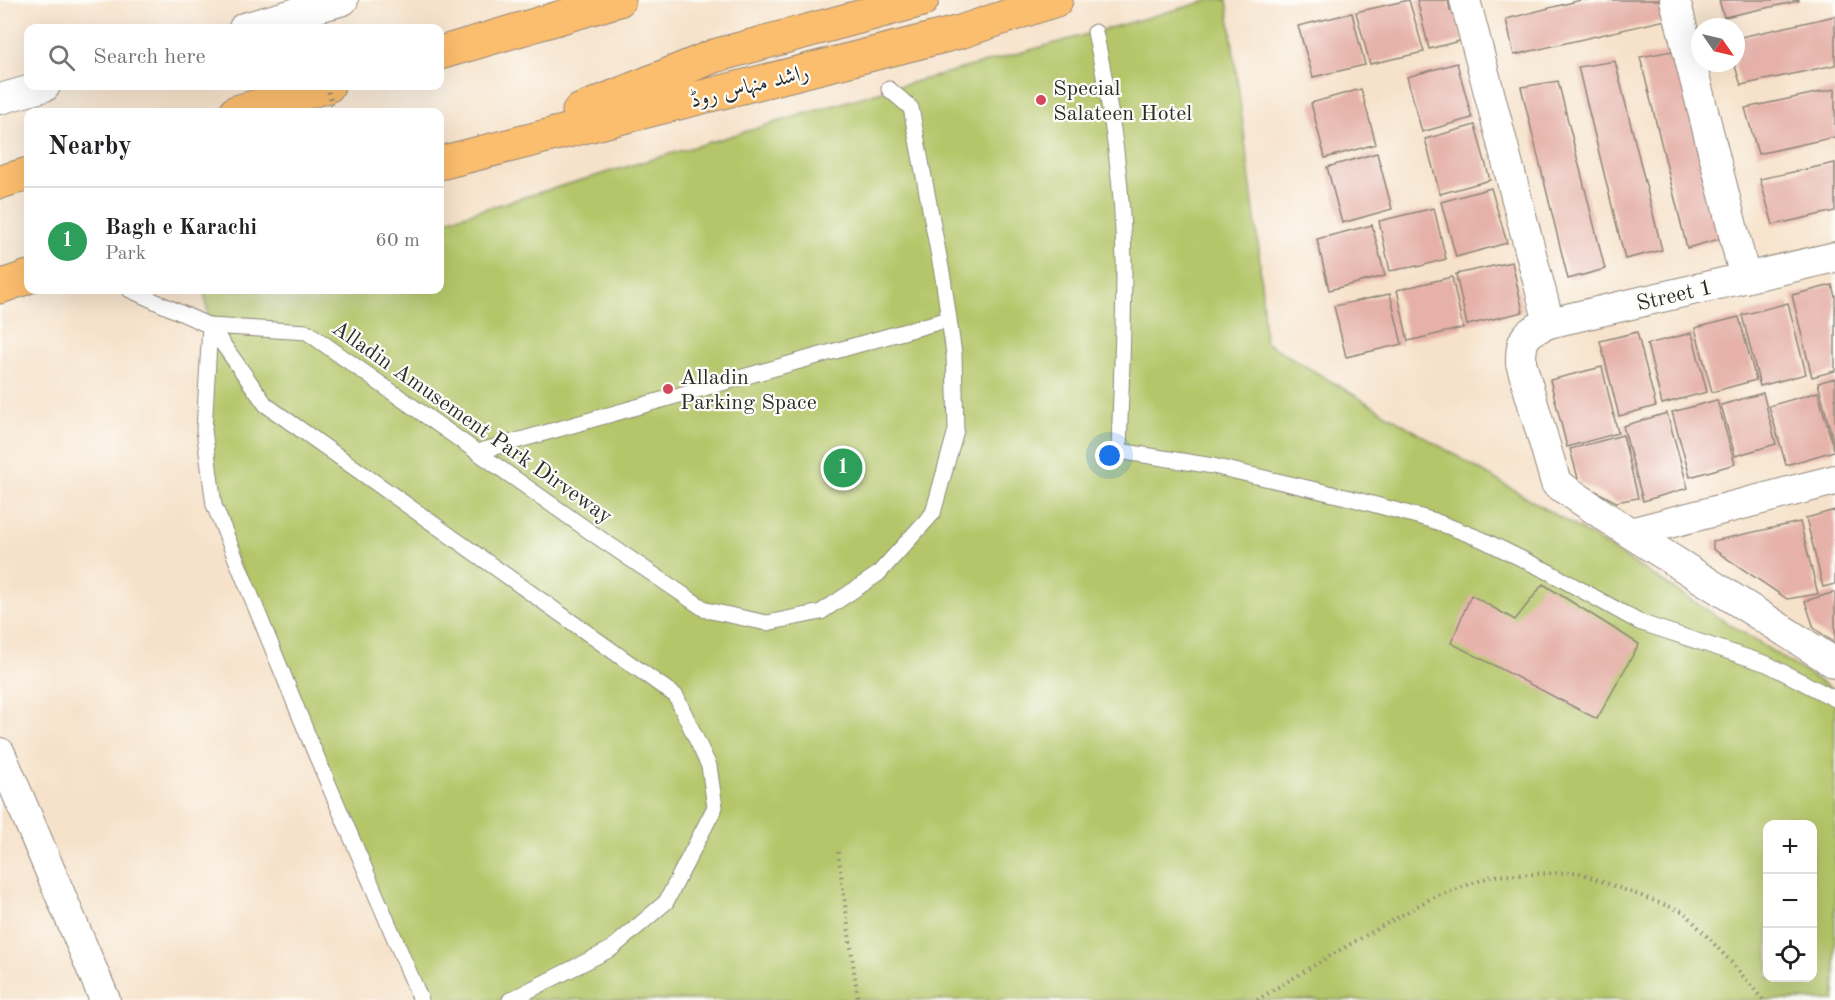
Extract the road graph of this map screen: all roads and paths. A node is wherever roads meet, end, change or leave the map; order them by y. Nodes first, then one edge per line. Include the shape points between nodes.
1 (343, 0) edge
2 (619, 0) edge
3 (922, 0) edge
4 (1056, 0) edge
5 (1465, 0) edge
6 (1675, 0) edge
7 (258, 24) edge
8 (1095, 32) dead end
9 (444, 52) edge
10 (889, 89) dead end
11 (31, 90) edge
12 (314, 90) edge
13 (329, 90) edge
14 (0, 99) edge
15 (250, 108) edge
16 (333, 108) edge
17 (474, 155) junction
18 (444, 162) edge
19 (24, 175) edge
20 (0, 182) edge
21 (1835, 257) edge
22 (24, 278) edge
23 (1745, 278) junction
24 (0, 287) edge
25 (139, 294) edge
26 (949, 319) junction
27 (1549, 323) junction
28 (210, 326) junction
29 (477, 452) junction
30 (1835, 480) edge
31 (1630, 533) junction
32 (1835, 663) edge
33 (1835, 699) edge
34 (0, 753) edge
35 (838, 852) dead end
36 (105, 1000) edge
37 (421, 1000) edge
38 (510, 1000) edge
39 (858, 1000) edge
40 (1257, 1000) edge
41 (1763, 1000) edge

1 - 7 street
2 - 9 main road
3 - 17 main road via 714,56
4 - 17 main road, راشد منہاس روڈ via 960,32
5 - 27 street
6 - 23 street
8 - 33 lane via 1119,174 1124,262 1119,451 1213,466 1432,520 1540,567 1638,622 1767,664
10 - 26 lane, Alladin Amusement Park Dirveway via 911,108
11 - 14 street
12 - 15 main road
13 - 16 path, bridge
17 - 18 main road, راشد منہاس روڈ
19 - 20 main road
21 - 23 street, Street 1
22 - 24 main road
23 - 27 street, Street 1
25 - 28 lane
26 - 29 lane
26 - 29 lane, Alladin Amusement Park Dirveway via 956,430 933,513 879,574 821,612 767,622 706,610
27 - 31 street, Street 1 via 1530,331 1521,346 1521,363 1556,483
28 - 29 lane, Alladin Amusement Park Dirveway via 307,332
28 - 37 lane via 204,430 214,505
28 - 38 lane via 267,405 676,696 709,766 715,807 666,902 611,949
30 - 31 street
31 - 32 street
34 - 36 street
35 - 39 path
40 - 41 path via 1430,899 1491,876 1577,872 1684,912

